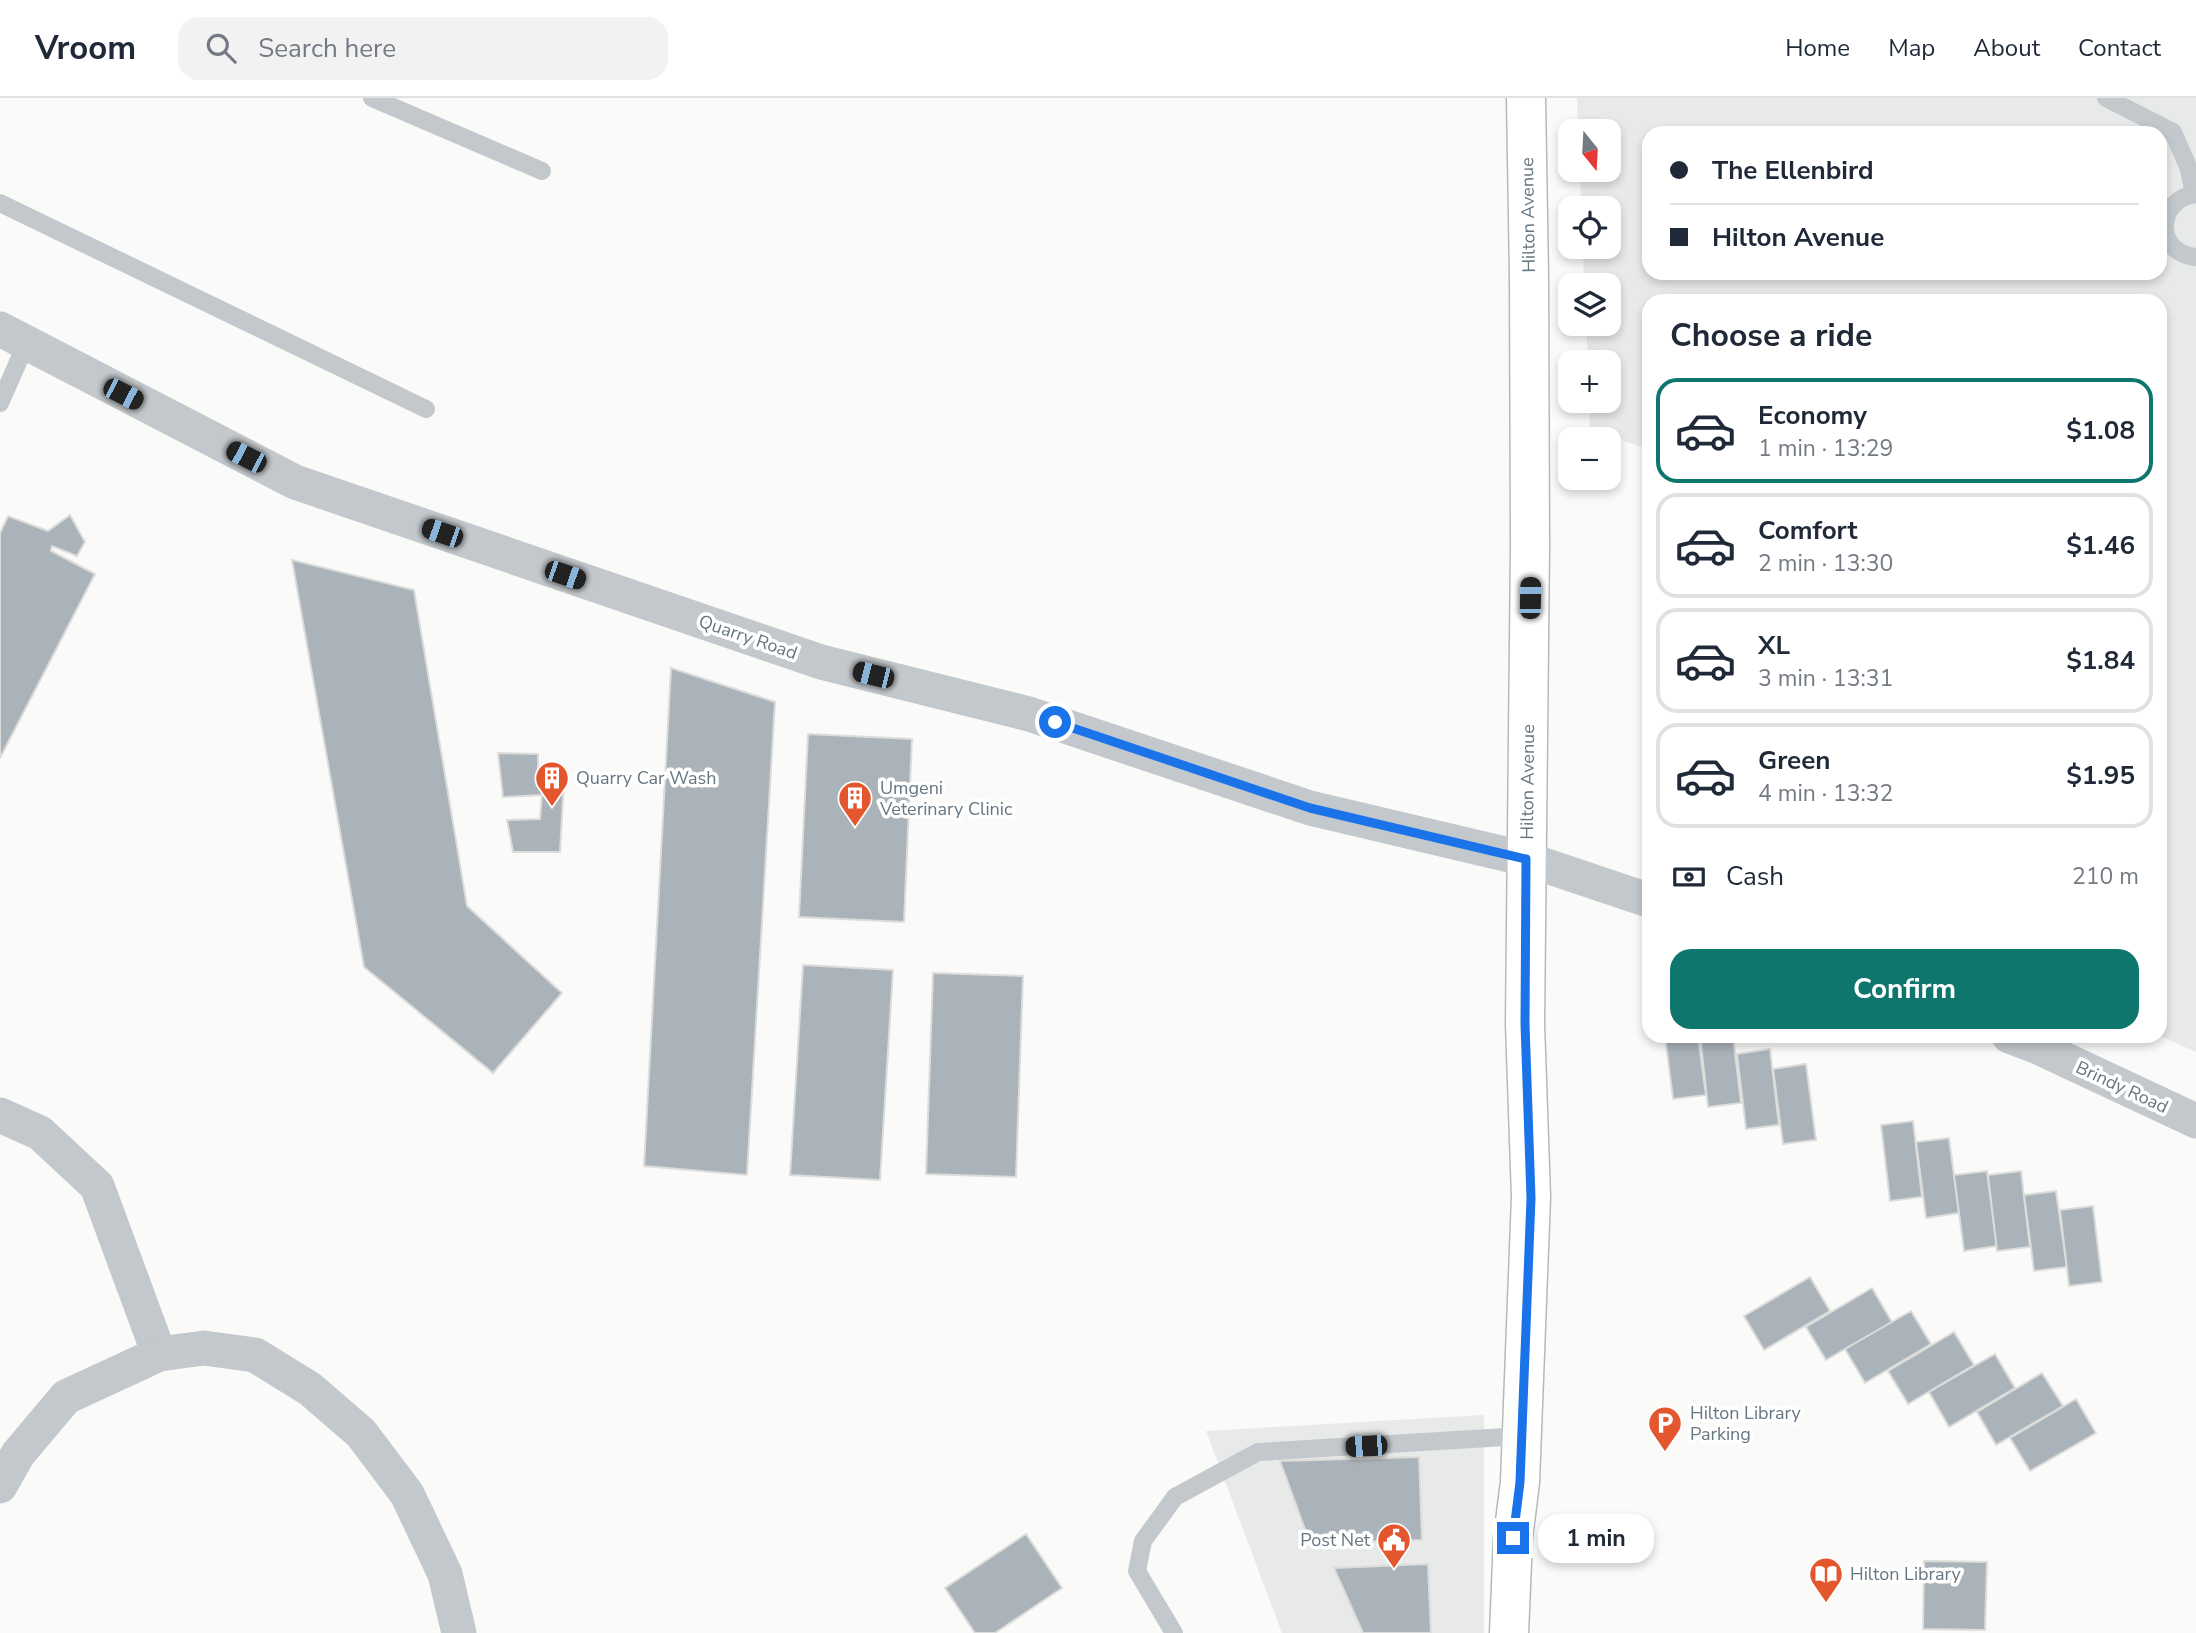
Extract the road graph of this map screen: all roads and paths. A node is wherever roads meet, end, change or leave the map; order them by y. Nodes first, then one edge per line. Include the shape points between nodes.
1 (372, 98) edge
2 (1526, 98) edge
3 (2106, 98) edge
4 (2160, 126) edge
5 (2167, 129) edge
6 (542, 171) dead end
7 (2195, 194) edge
8 (0, 203) edge
9 (2167, 214) edge
10 (2167, 237) edge
11 (2196, 257) edge
12 (13, 336) edge
13 (0, 403) edge
14 (426, 409) dead end
15 (1526, 859) junction
16 (1642, 898) edge
17 (2036, 1043) edge
18 (0, 1115) edge
19 (2196, 1122) edge
20 (159, 1354) junction
21 (1522, 1436) junction
22 (0, 1486) edge
23 (458, 1633) edge
24 (1174, 1633) edge
25 (1508, 1633) edge

1 - 6 lane
2 - 15 street, Hilton Avenue via 1530,277
3 - 4 lane
5 - 7 lane via 2189,169
7 - 9 lane via 2180,199
8 - 14 lane
10 - 11 lane via 2175,250
12 - 13 lane
12 - 15 street, Quarry Road via 295,482 821,662 1030,714 1310,808
15 - 16 street
15 - 21 street, Hilton Avenue via 1531,1198
17 - 19 street, Brindy Road
18 - 20 street via 40,1133 97,1186
20 - 22 street via 66,1397 18,1454
20 - 23 street via 204,1348 255,1355 310,1389 361,1433 407,1494 445,1574
21 - 24 lane via 1258,1452 1175,1497 1143,1541 1137,1571
21 - 25 street, Hilton Avenue

